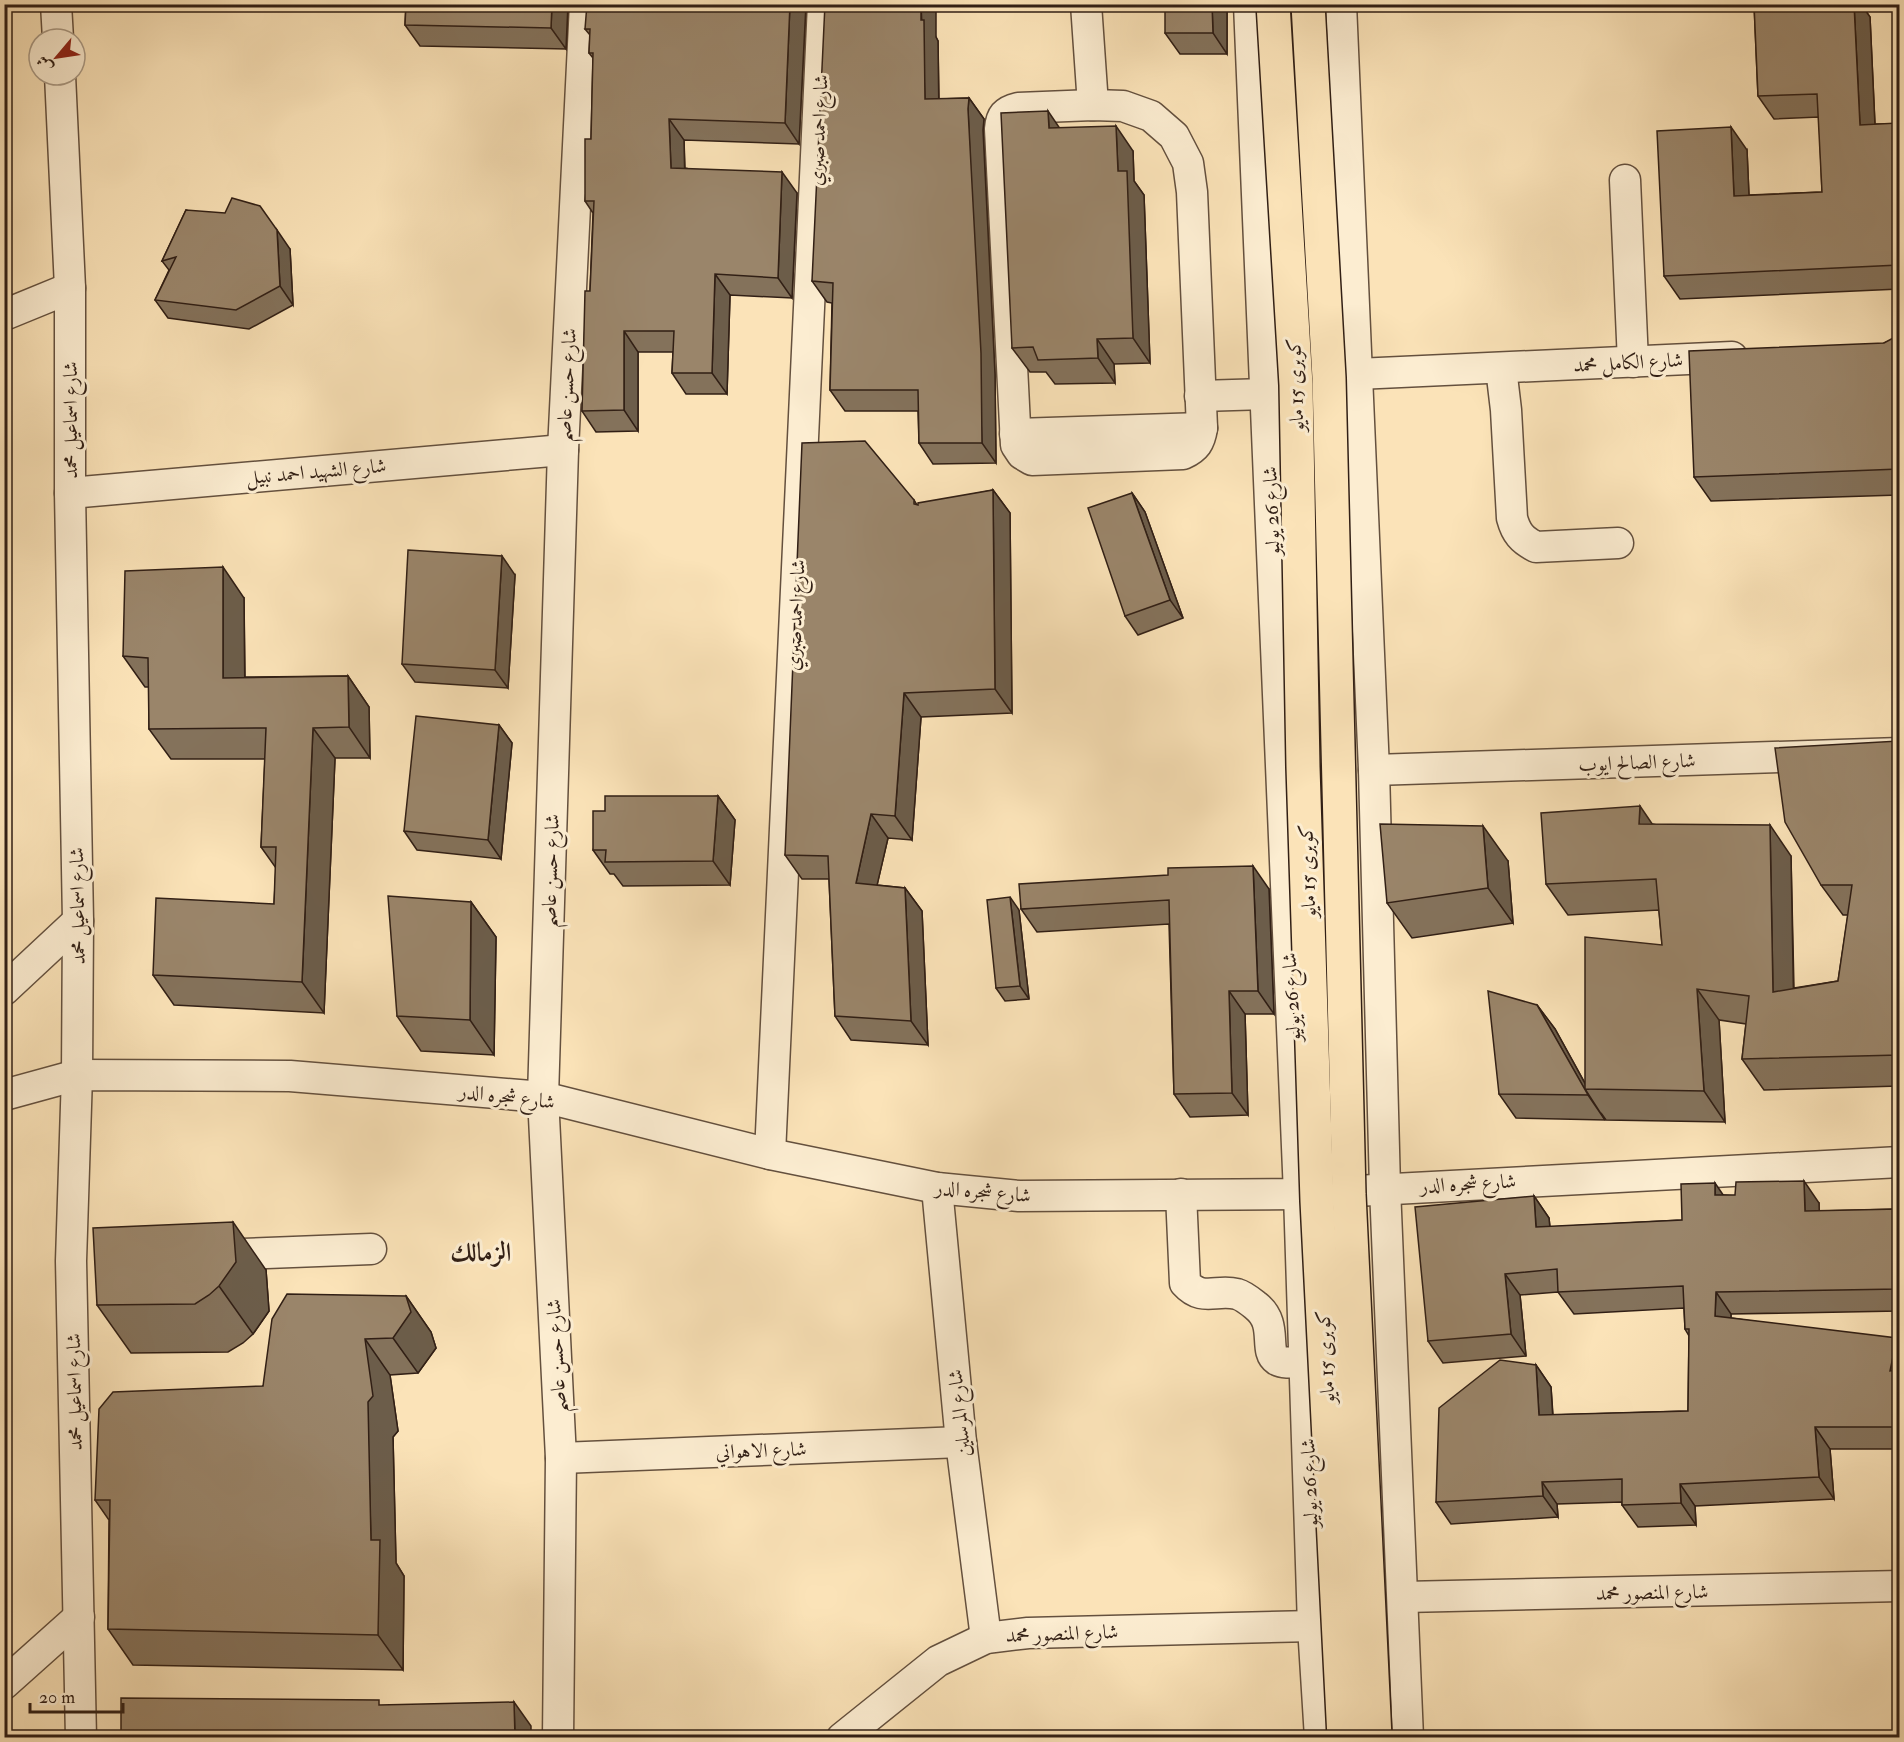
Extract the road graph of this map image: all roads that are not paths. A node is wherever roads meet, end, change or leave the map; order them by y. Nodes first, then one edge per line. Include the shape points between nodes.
1 (56, 4) edge
2 (585, 4) edge
3 (823, 4) edge
4 (1086, 4) edge
5 (1249, 4) edge
6 (1274, 4) edge
7 (1308, 4) edge
8 (1341, 4) edge
9 (57, 27) edge
10 (61, 87) edge
11 (1093, 105) junction
12 (1625, 180) dead end
13 (70, 288) junction
14 (4, 315) edge
15 (1761, 356) edge
16 (1633, 362) junction
17 (1501, 368) junction
18 (1357, 374) junction
19 (1266, 394) junction
20 (1200, 396) junction
21 (563, 450) junction
22 (70, 493) junction
23 (1618, 543) dead end
24 (1899, 753) edge
25 (1374, 770) junction
26 (78, 932) junction
27 (4, 990) edge
28 (4, 1006) edge
29 (77, 1075) junction
30 (4, 1095) edge
31 (543, 1097) junction
32 (770, 1154) junction
33 (1899, 1162) edge
34 (938, 1188) junction
35 (1385, 1188) junction
36 (1181, 1194) junction
37 (1299, 1194) junction
38 (371, 1249) dead end
39 (186, 1256) edge
40 (1305, 1362) junction
41 (961, 1442) junction
42 (561, 1458) junction
43 (1899, 1586) edge
44 (1404, 1598) junction
45 (80, 1617) junction
46 (1313, 1626) junction
47 (986, 1638) junction
48 (4, 1684) edge
49 (81, 1737) edge
50 (558, 1737) edge
51 (842, 1737) edge
52 (1320, 1737) edge
53 (1344, 1737) edge
54 (1374, 1737) edge
55 (1408, 1737) edge

1 - 9 street
2 - 21 street, شارع حسن عاصم
3 - 32 street, شارع احمد صبري
4 - 11 street
5 - 19 street, شارع 26 يوليو
6 - 53 highway, كوبرى 15 مايو, bridge via 1296,385 1317,1189
7 - 54 highway, كوبرى 15 مايو, bridge via 1329,378 1349,1194
8 - 18 street
10 - 13 street, شارع اسماعيل محمد
11 - 20 street via 1123,106 1151,116 1174,136 1188,162
11 - 20 street via 1018,108 1008,110 1001,118 1015,434 1202,428
12 - 16 street
13 - 14 street
13 - 22 street, شارع اسماعيل محمد
15 - 16 street, شارع الكامل محمد
16 - 17 street, شارع الكامل محمد
17 - 18 street, شارع الكامل محمد
17 - 23 street via 1515,531 1536,547
18 - 25 street
19 - 20 street
19 - 37 street, شارع 26 يوليو
21 - 22 street, شارع الشهيد احمد نبيل
21 - 31 street, شارع حسن عاصم
22 - 26 street, شارع اسماعيل محمد
24 - 25 street, شارع الصالح ايوب
25 - 35 street
26 - 27 street
26 - 28 street
26 - 29 street, شارع اسماعيل محمد
29 - 30 street, شارع شجره الدر
29 - 31 street, شارع شجره الدر via 290,1076
29 - 45 street, شارع اسماعيل محمد via 82,1261
31 - 32 street, شارع شجره الدر
31 - 42 street, شارع حسن عاصم
32 - 34 street, شارع شجره الدر
33 - 35 street, شارع شجره الدر
34 - 36 street, شارع شجره الدر via 1019,1196
34 - 41 street, شارع المرسلين
35 - 37 street, شارع شجره الدر
35 - 44 street
36 - 37 street, شارع شجره الدر
36 - 40 street via 1185,1283 1201,1294 1238,1294 1245,1298 1264,1313 1271,1353 1276,1359
37 - 40 street, شارع 26 يوليو
38 - 39 street
40 - 46 street, شارع 26 يوليو
41 - 42 street, شارع الاهواني
41 - 47 street, شارع المرسلين
42 - 50 street, شارع حسن عاصم
43 - 44 street, شارع المنصور محمد
44 - 55 street
45 - 48 street
45 - 49 street, شارع اسماعيل محمد
46 - 47 street, شارع المنصور محمد via 1028,1633
46 - 52 street, شارع 26 يوليو
47 - 51 street, شارع المنصور محمد via 938,1661

